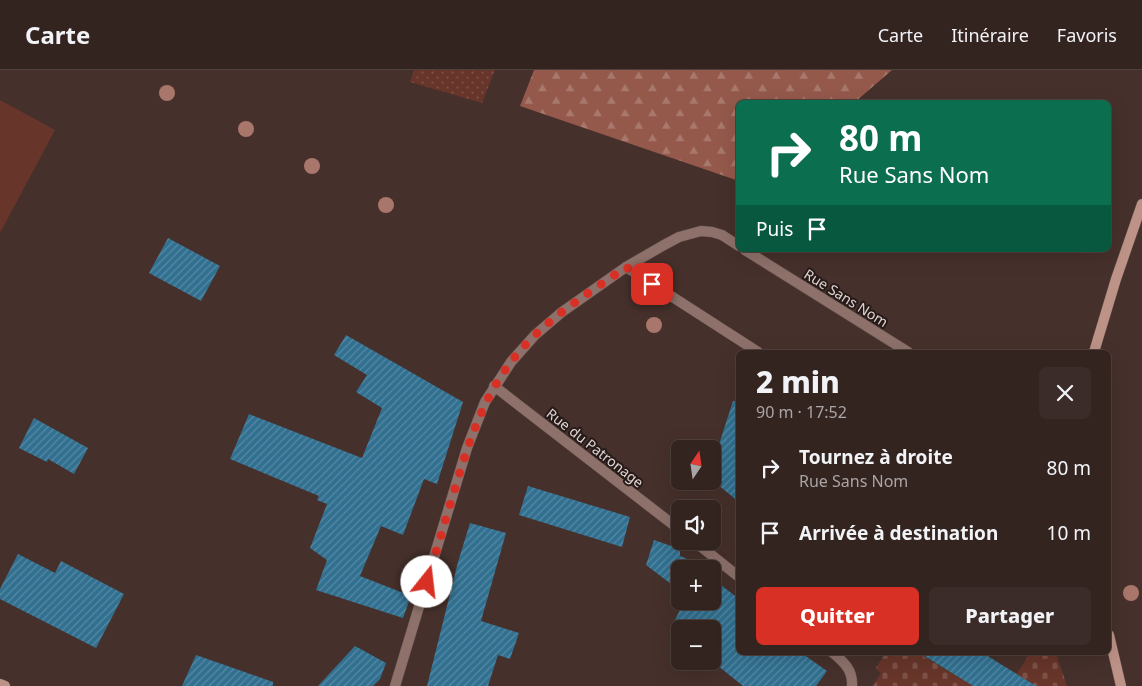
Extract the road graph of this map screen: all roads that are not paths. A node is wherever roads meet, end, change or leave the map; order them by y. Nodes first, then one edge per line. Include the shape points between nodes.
1 (1142, 204) edge
2 (736, 244) edge
3 (748, 252) edge
4 (626, 267) junction
5 (755, 350) edge
6 (905, 350) edge
7 (1095, 350) edge
8 (494, 386) junction
9 (671, 523) edge
10 (705, 550) edge
11 (736, 575) edge
12 (1111, 644) edge
13 (835, 655) edge
14 (397, 683) edge
15 (0, 684) edge
16 (5, 686) edge
17 (852, 686) edge
18 (1121, 686) edge

1 - 7 street
2 - 4 street via 712,232 701,231 679,237
3 - 6 street, Rue Sans Nom
4 - 5 street
4 - 8 street via 535,335
8 - 9 street, Rue du Patronage
8 - 14 street via 467,448
10 - 11 street
12 - 18 street
13 - 17 street via 849,668
15 - 16 street

